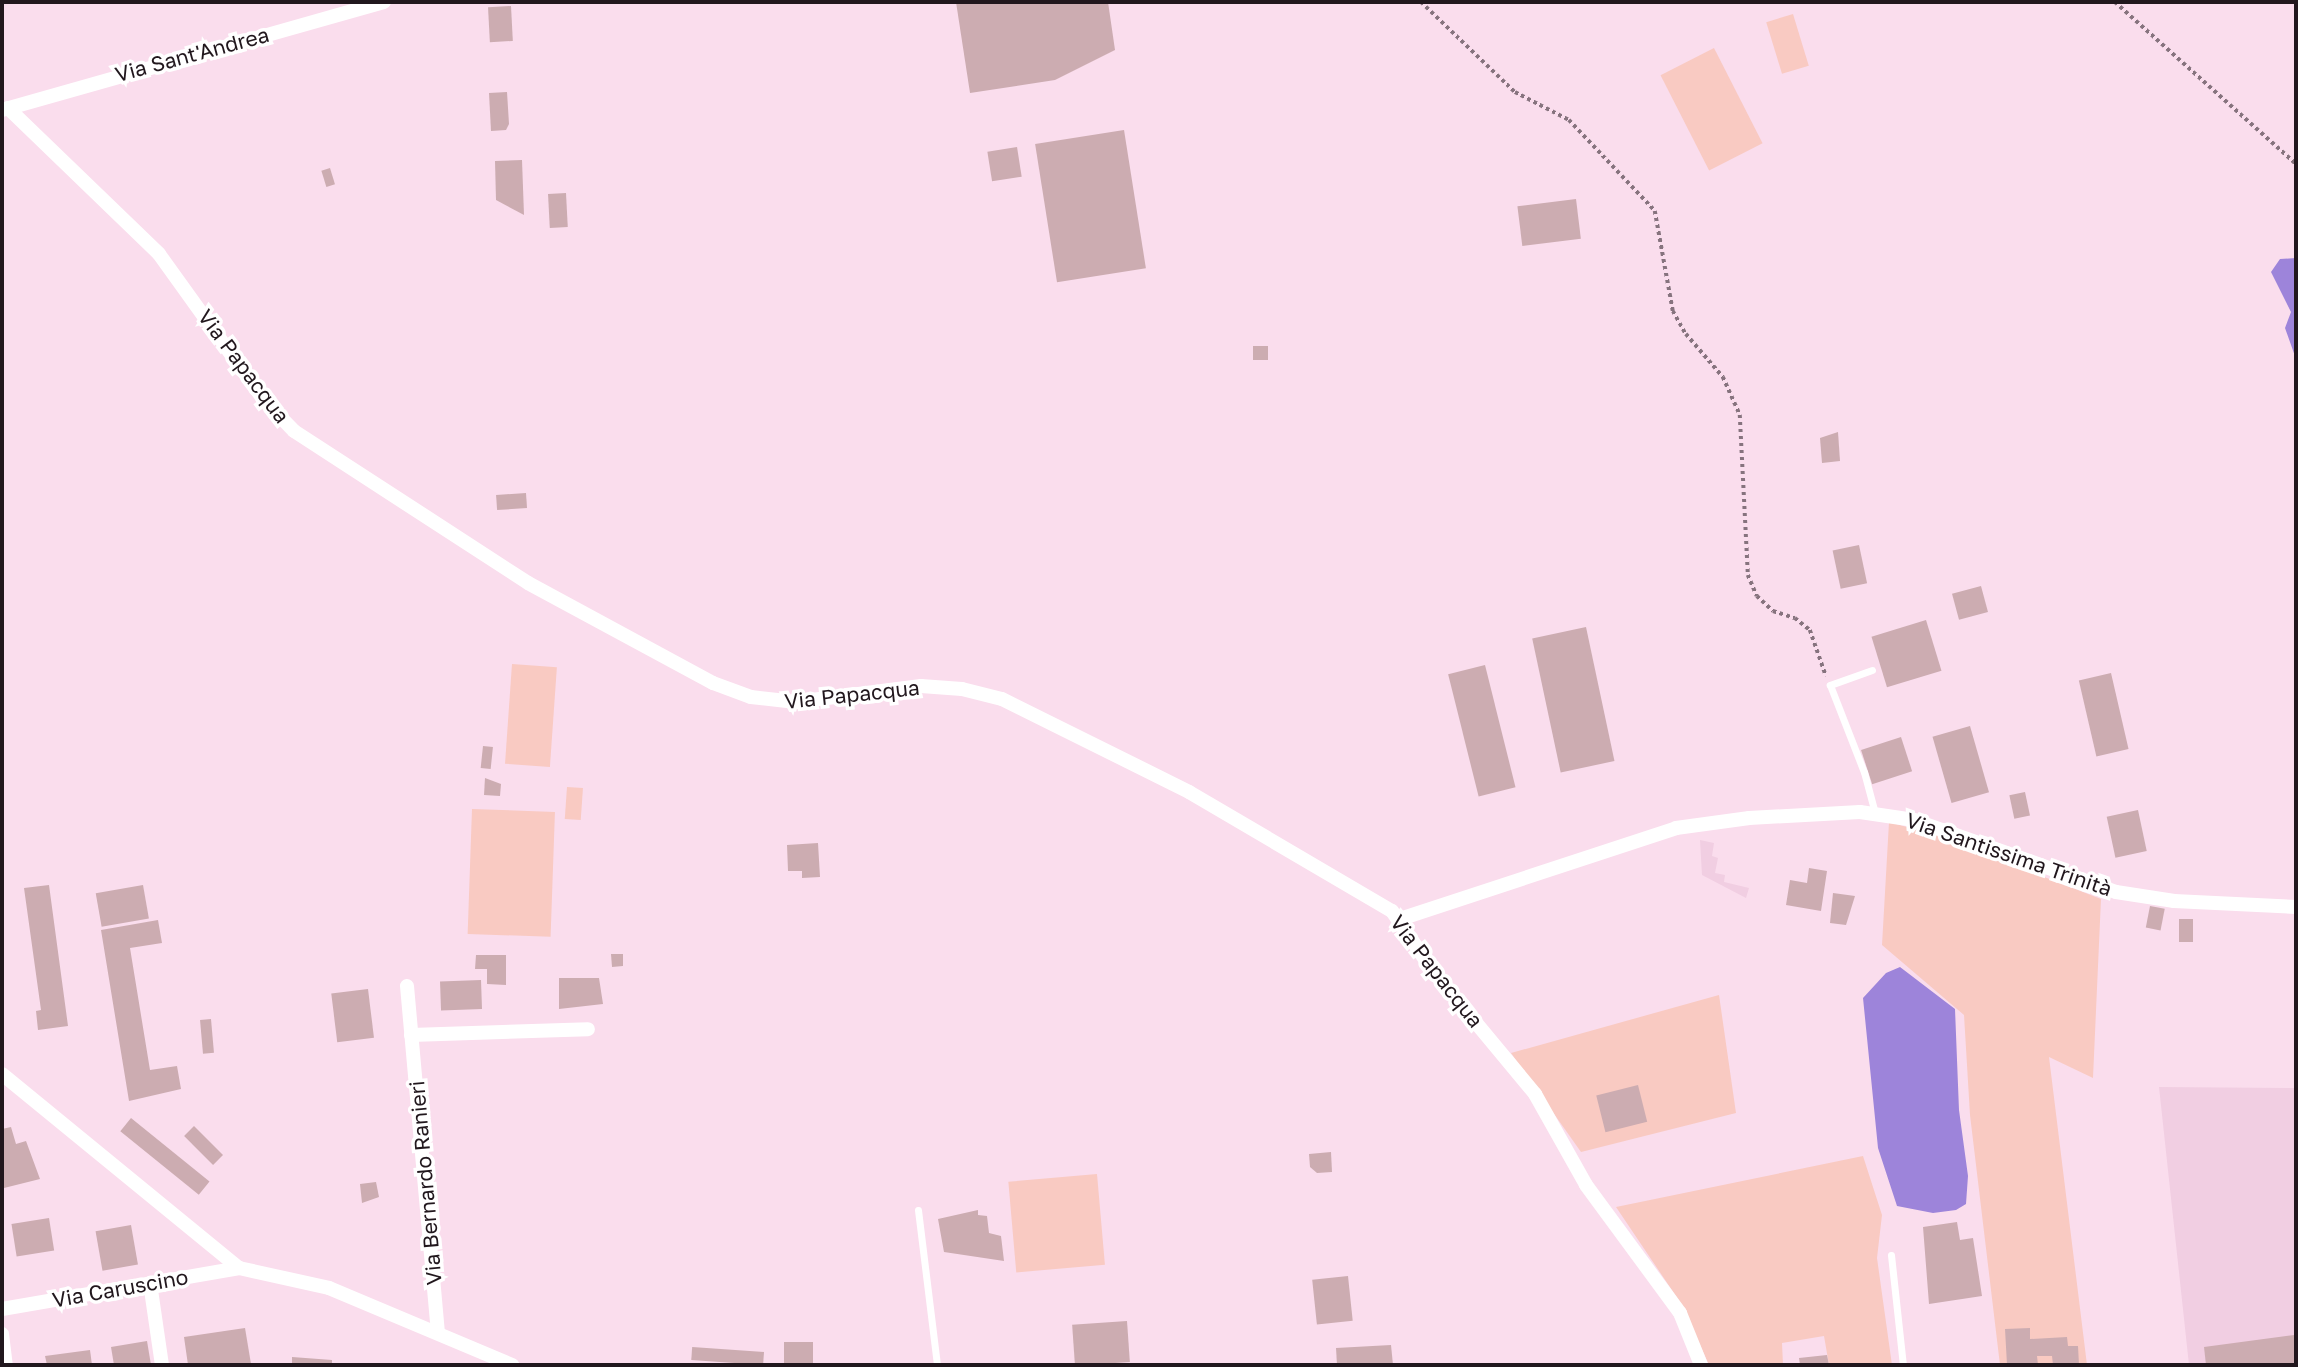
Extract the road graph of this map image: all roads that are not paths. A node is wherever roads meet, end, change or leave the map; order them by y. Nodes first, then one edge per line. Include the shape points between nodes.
1 (384, 2) edge
2 (5, 109) edge
3 (1872, 670) dead end
4 (1875, 813) junction
5 (2296, 907) edge
6 (1400, 919) junction
7 (407, 986) dead end
8 (588, 1029) dead end
9 (411, 1035) junction
10 (2, 1074) edge
11 (918, 1210) dead end
12 (1891, 1255) dead end
13 (239, 1268) junction
14 (150, 1283) junction
15 (2, 1308) edge
16 (438, 1332) junction
17 (2, 1334) edge
18 (491, 1361) edge
19 (6, 1365) edge
20 (162, 1365) edge
21 (512, 1365) edge
22 (937, 1365) edge
23 (1701, 1365) edge
24 (1903, 1365) edge

1 - 2 street, Via Sant'Andrea
2 - 6 street, Via Papacqua via 159,254 264,400 294,431 520,579 713,683 751,697 796,702 921,686 962,689 1002,699 1189,792
3 - 4 lane via 1830,685
4 - 5 street, Via Santissima Trinità via 1929,824 2116,892 2174,901
4 - 6 street, Via Santissima Trinità via 1766,816 1676,828
6 - 23 street, Via Papacqua via 1433,971 1535,1094 1586,1185 1680,1313
7 - 9 street, Via Bernardo Ranieri
8 - 9 street
9 - 16 street, Via Bernardo Ranieri
10 - 13 street
11 - 22 lane
12 - 24 lane
13 - 14 street, Via Caruscino
13 - 16 street via 329,1288
14 - 15 street, Via Caruscino
14 - 20 street
16 - 18 street
17 - 19 street
18 - 21 street

